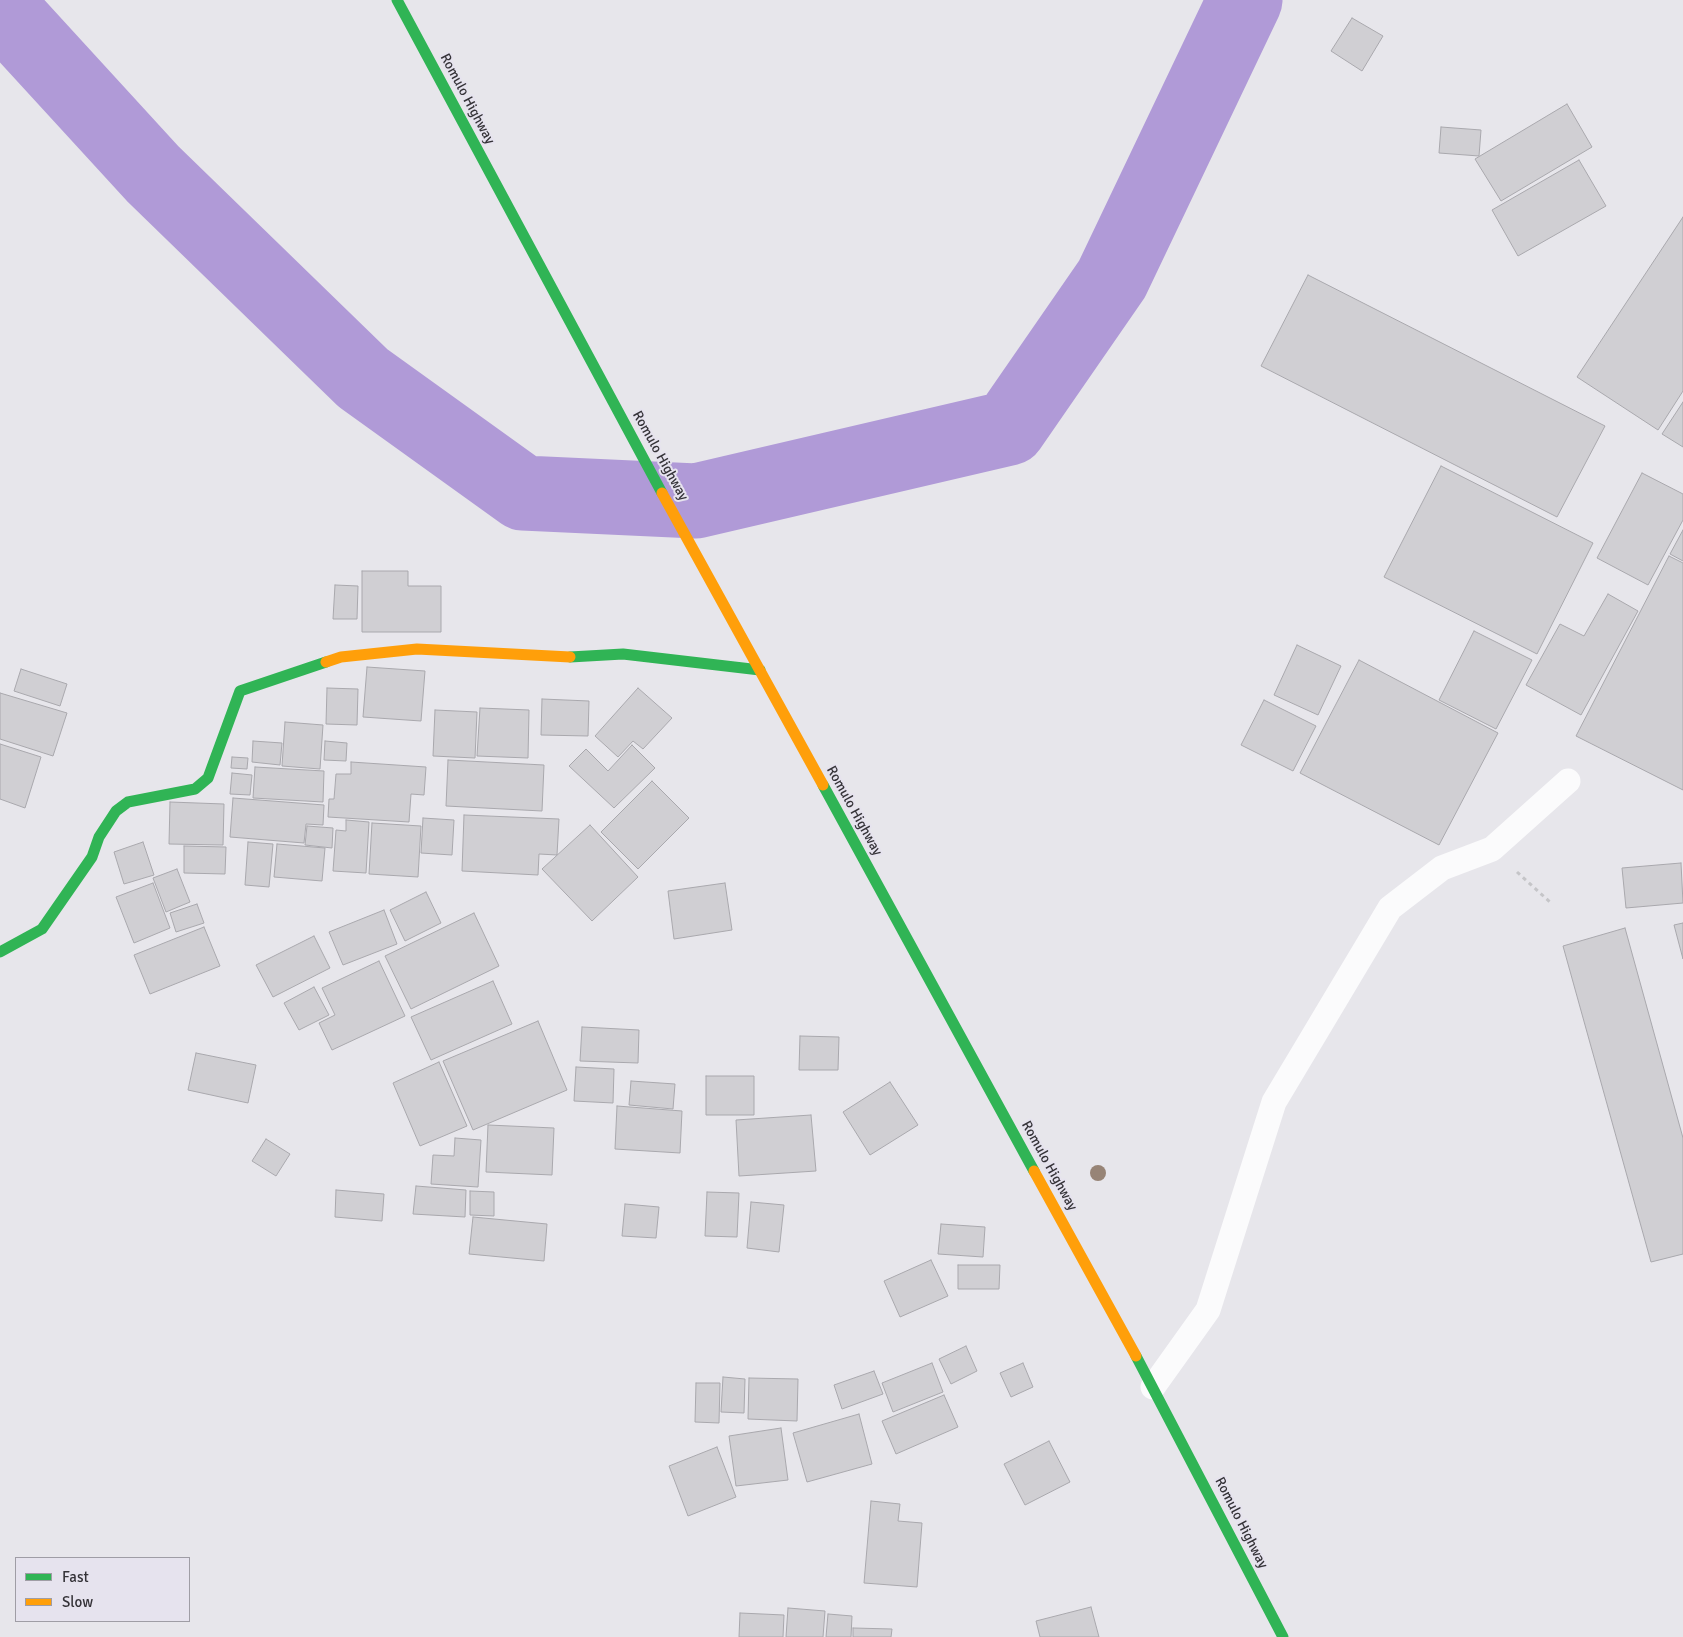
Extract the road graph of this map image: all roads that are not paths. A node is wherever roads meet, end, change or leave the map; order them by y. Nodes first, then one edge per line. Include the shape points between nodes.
1 (397, 0) edge
2 (760, 670) junction
3 (1568, 781) dead end
4 (0, 952) edge
5 (1153, 1387) junction
6 (1283, 1637) edge

1 - 2 main road, Romulo Highway
2 - 4 main road via 623,654 561,658 417,650 341,657 240,691 208,778 195,789 128,802 116,811 99,837 92,857 42,929
2 - 5 main road, Romulo Highway
3 - 5 lane via 1492,849 1442,868 1390,908 1274,1102 1208,1310
5 - 6 main road, Romulo Highway

